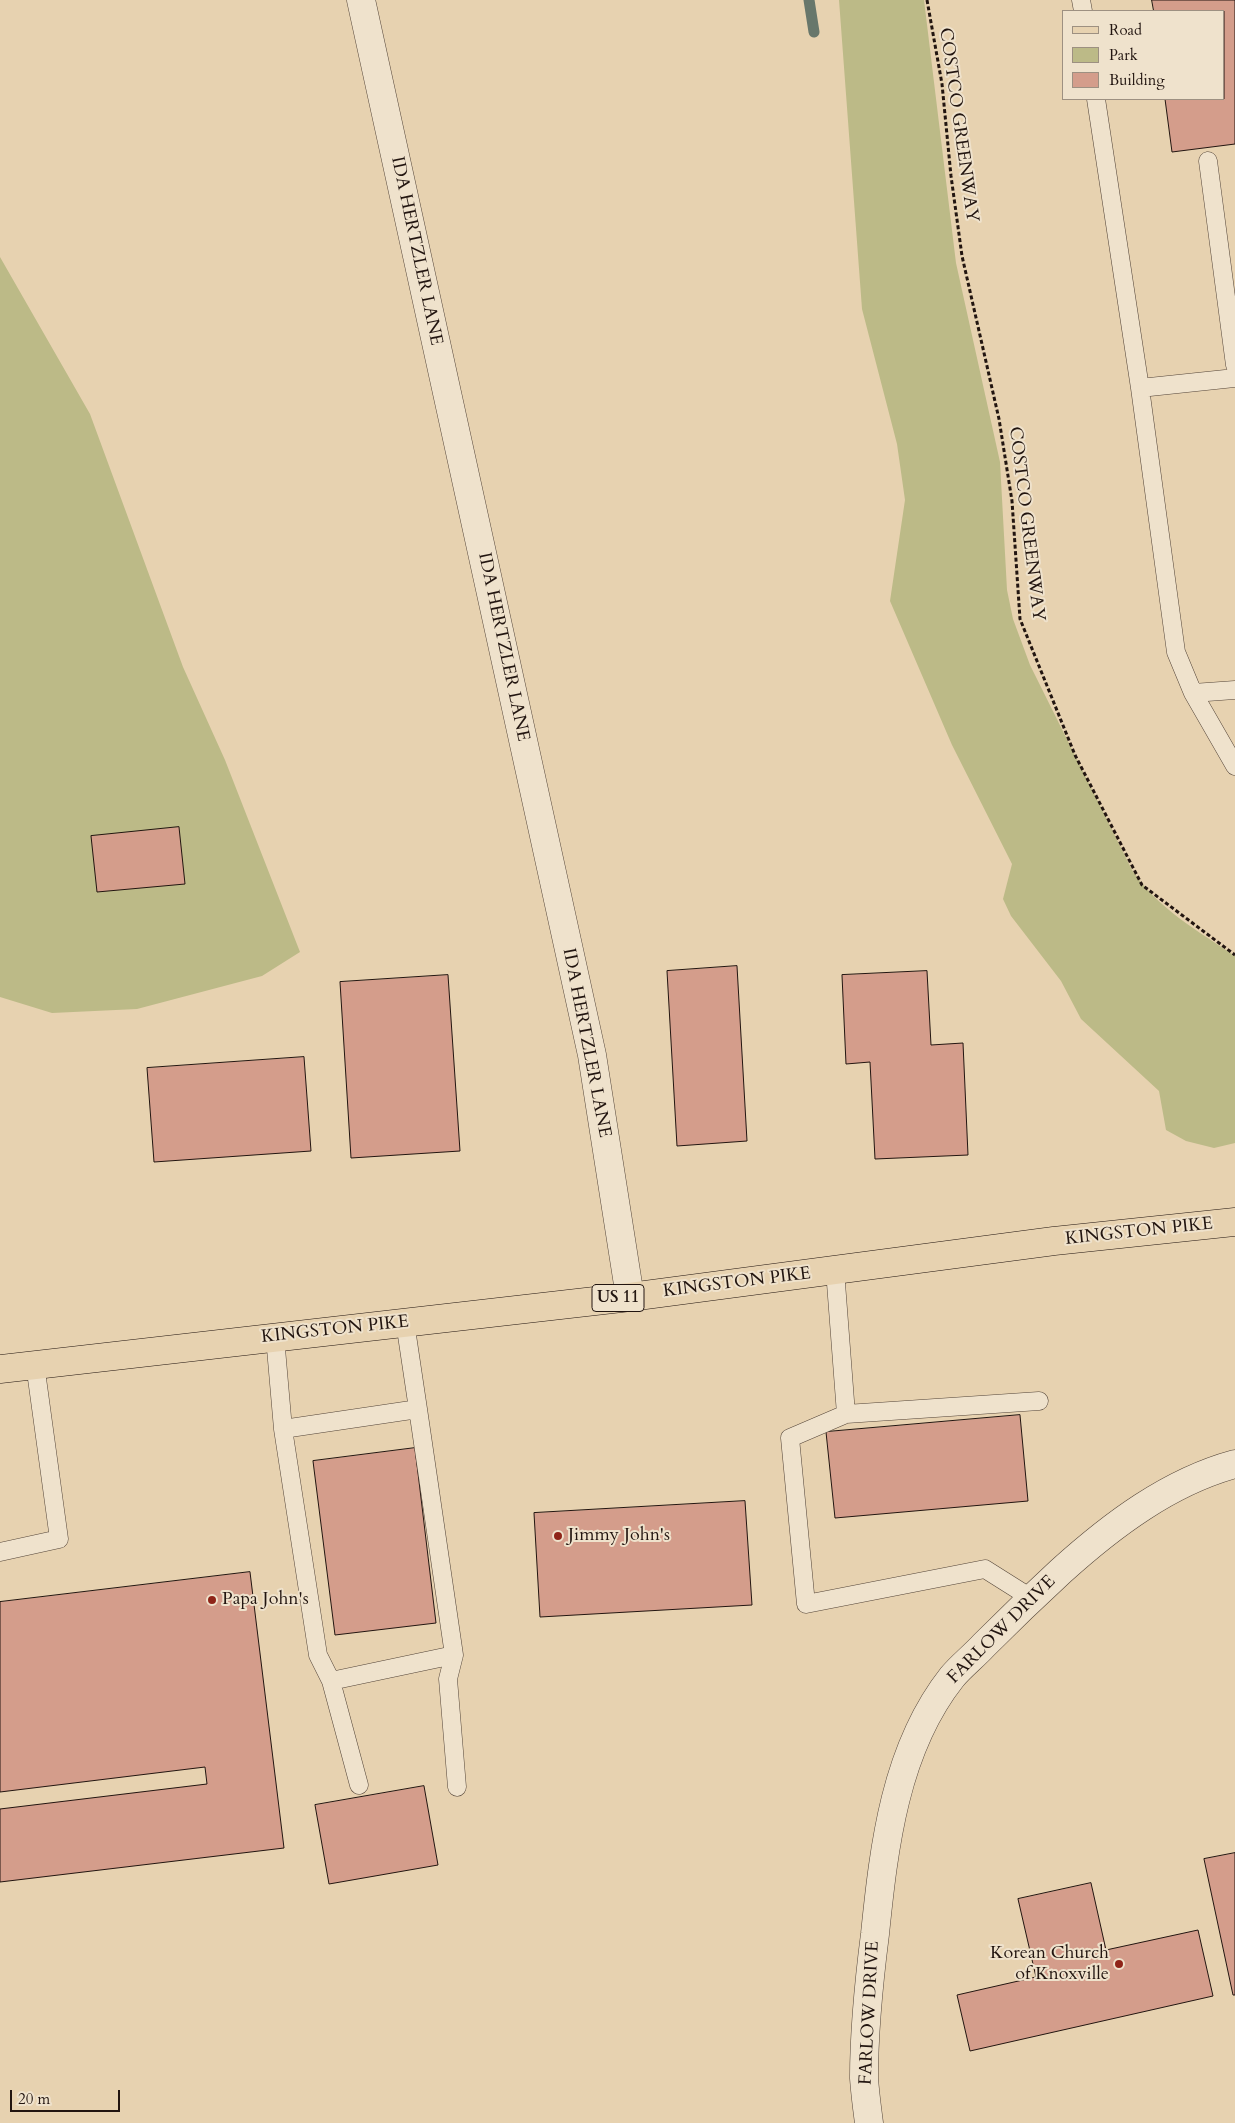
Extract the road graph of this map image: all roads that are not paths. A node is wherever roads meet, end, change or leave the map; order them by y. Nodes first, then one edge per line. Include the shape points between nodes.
1 (361, 0) edge
2 (1096, 100) edge
3 (1208, 161) dead end
4 (1235, 365) edge
5 (1235, 378) edge
6 (1140, 388) junction
7 (1235, 690) edge
8 (1193, 693) junction
9 (1235, 766) edge
10 (1235, 1222) edge
11 (835, 1270) junction
12 (630, 1297) junction
13 (405, 1322) junction
14 (275, 1337) junction
15 (35, 1364) junction
16 (0, 1369) edge
17 (1039, 1401) dead end
18 (418, 1409) junction
19 (846, 1414) junction
20 (283, 1429) junction
21 (1235, 1464) edge
22 (0, 1552) edge
23 (1031, 1598) junction
24 (454, 1655) junction
25 (331, 1681) junction
26 (359, 1785) dead end
27 (457, 1787) dead end
28 (869, 2123) edge

1 - 12 street, IDA HERTZLER LANE via 592,1055
2 - 6 lane
3 - 4 lane
5 - 6 lane
6 - 8 lane via 1176,652
7 - 8 lane
8 - 9 lane
10 - 11 main road, KINGSTON PIKE / US 11 via 1054,1241
11 - 12 main road, KINGSTON PIKE / US 11
11 - 19 lane
12 - 13 main road, KINGSTON PIKE / US 11
13 - 14 main road, KINGSTON PIKE / US 11
13 - 18 lane
14 - 15 main road, KINGSTON PIKE / US 11
14 - 20 lane
15 - 16 main road, KINGSTON PIKE / US 11
15 - 22 lane via 58,1539
17 - 19 lane
18 - 20 lane
18 - 24 lane
19 - 23 lane via 790,1438 806,1604 985,1569
20 - 25 lane via 318,1656
21 - 23 street, FARLOW DRIVE via 1176,1486 1136,1511
23 - 28 street, FARLOW DRIVE via 952,1677 928,1714 911,1751 884,1854 869,1984 864,2078
24 - 25 lane
24 - 27 lane via 448,1679
25 - 26 lane

